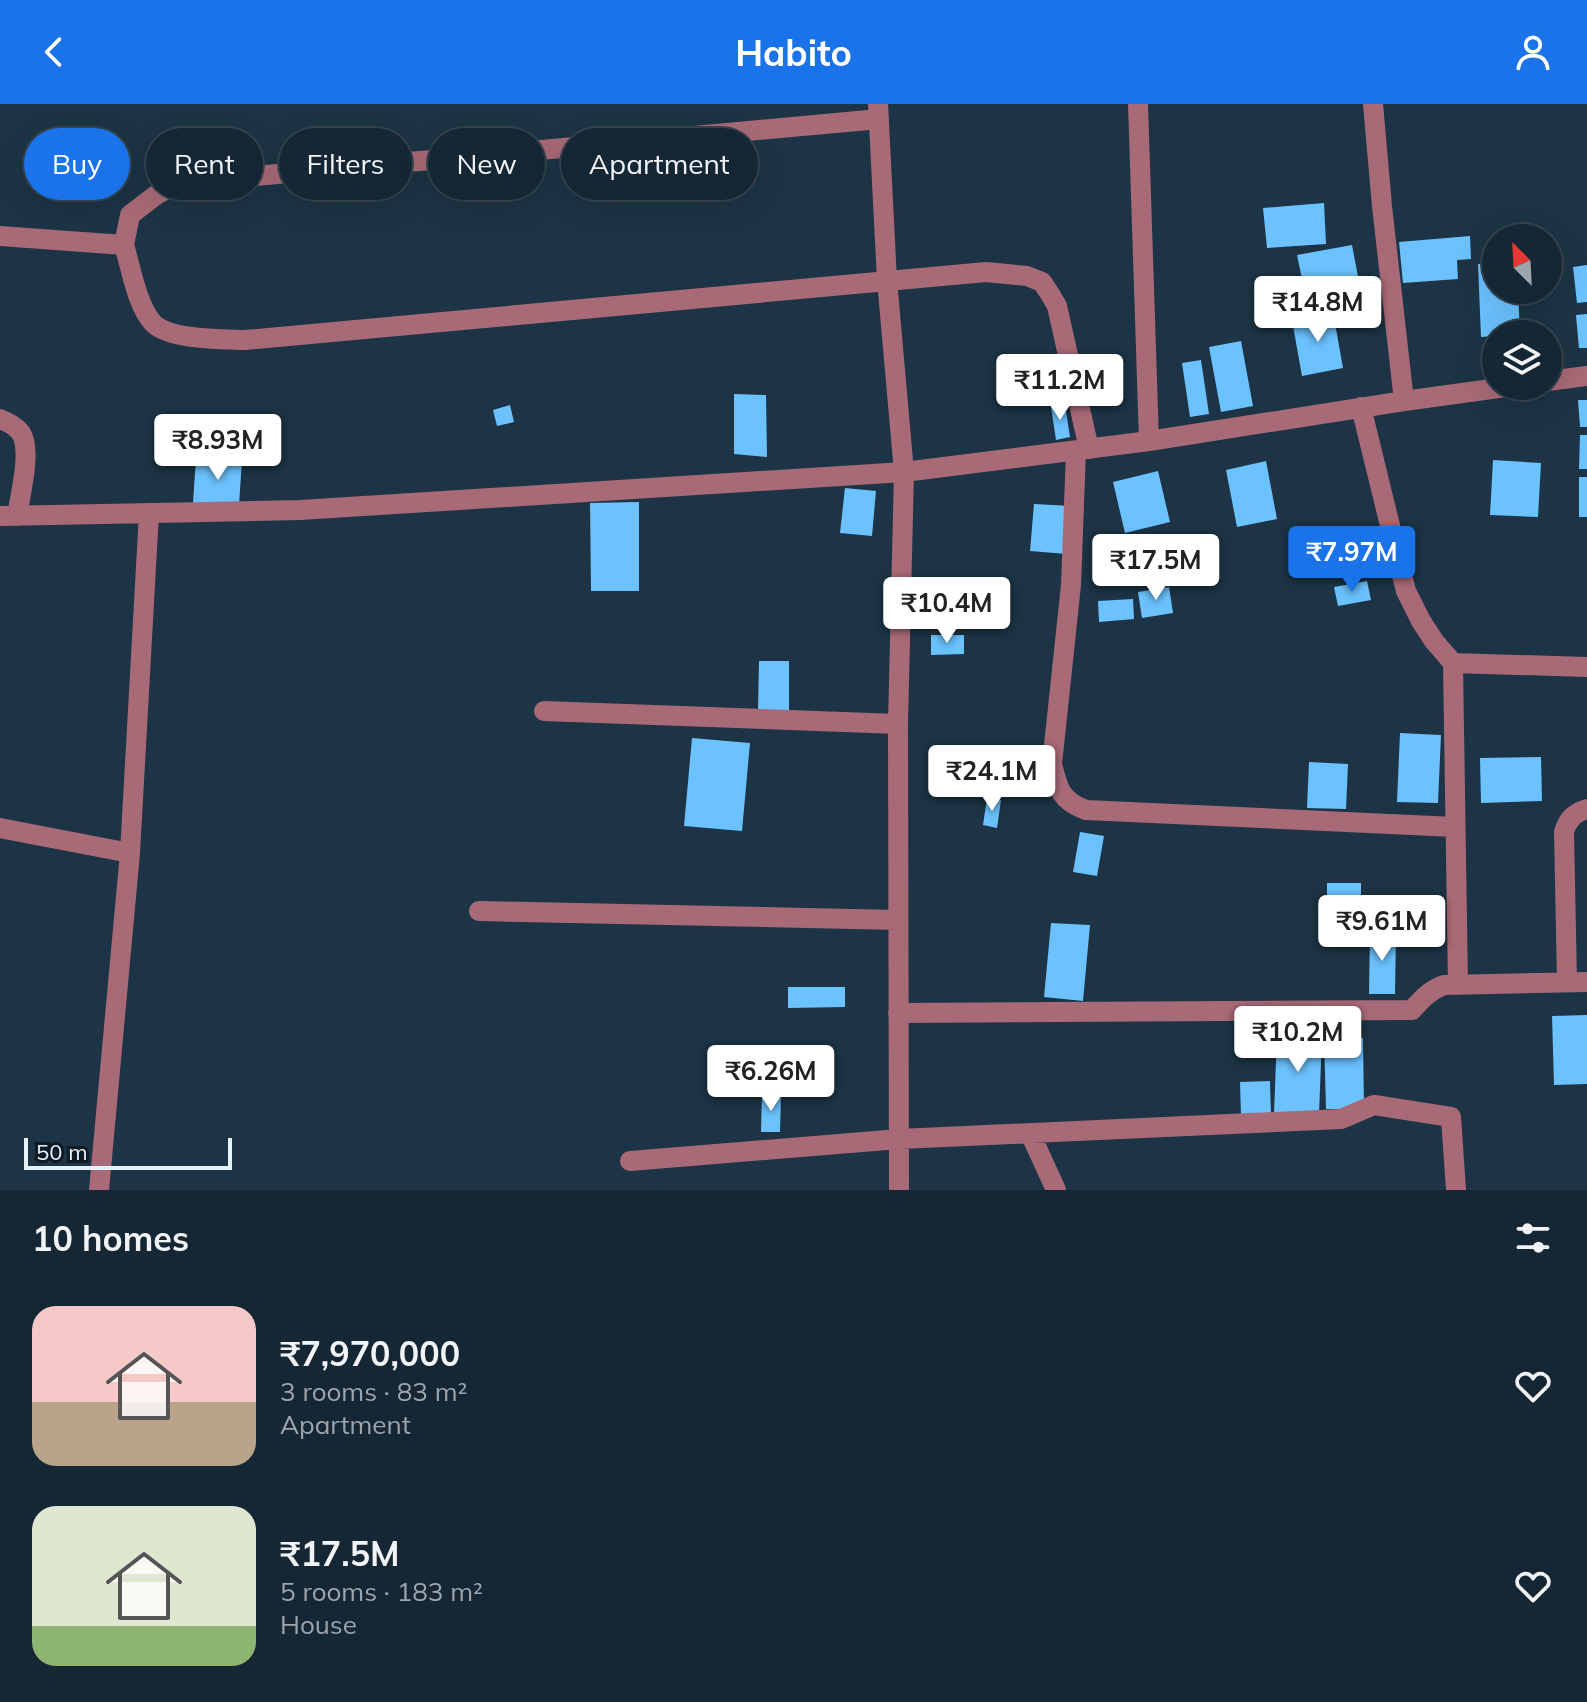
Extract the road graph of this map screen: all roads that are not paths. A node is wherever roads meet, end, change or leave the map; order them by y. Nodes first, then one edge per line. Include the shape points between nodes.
1 (1138, 104) edge
2 (1373, 104) edge
3 (878, 111) edge
4 (0, 236) edge
5 (124, 245) junction
6 (887, 280) junction
7 (1587, 376) edge
8 (1562, 379) edge
9 (1482, 390) edge
10 (1404, 401) junction
11 (1361, 407) junction
12 (0, 419) edge
13 (1149, 441) junction
14 (1083, 450) junction
15 (904, 472) junction
16 (149, 513) junction
17 (8, 516) edge
18 (1453, 663) junction
19 (1587, 667) edge
20 (544, 711) dead end
21 (898, 724) junction
22 (1587, 809) edge
23 (1455, 827) junction
24 (0, 828) edge
25 (130, 853) junction
26 (479, 911) dead end
27 (898, 920) junction
28 (1577, 982) edge
29 (1458, 985) junction
30 (898, 1013) junction
31 (1030, 1133) junction
32 (899, 1139) junction
33 (630, 1161) dead end
34 (99, 1190) edge
35 (899, 1190) edge
36 (1056, 1190) edge
37 (1456, 1190) edge

1 - 13 street
2 - 10 street
3 - 5 street via 179,183 130,215
3 - 6 street
4 - 5 street
5 - 6 street via 144,310 155,326 184,337 245,340
6 - 14 street via 986,272 1042,282 1057,306
6 - 15 street
7 - 8 street
9 - 10 street
10 - 11 street
11 - 13 street
11 - 18 street via 1406,591
12 - 17 street via 21,433 27,450
13 - 14 street
14 - 15 street
14 - 23 street via 1052,764 1058,788 1070,804 1086,810
15 - 16 street via 300,510
15 - 21 street
16 - 17 street
16 - 25 street
18 - 19 street
18 - 23 street
20 - 21 street
21 - 27 street
22 - 28 street via 1568,820 1564,832
23 - 29 street
24 - 25 street
25 - 34 street
26 - 27 street
27 - 30 street
28 - 29 street
29 - 30 street via 1436,988 1412,1010
30 - 32 street
31 - 32 street
31 - 36 street
31 - 37 street via 1341,1119 1374,1105 1451,1117
32 - 33 street
32 - 35 street

